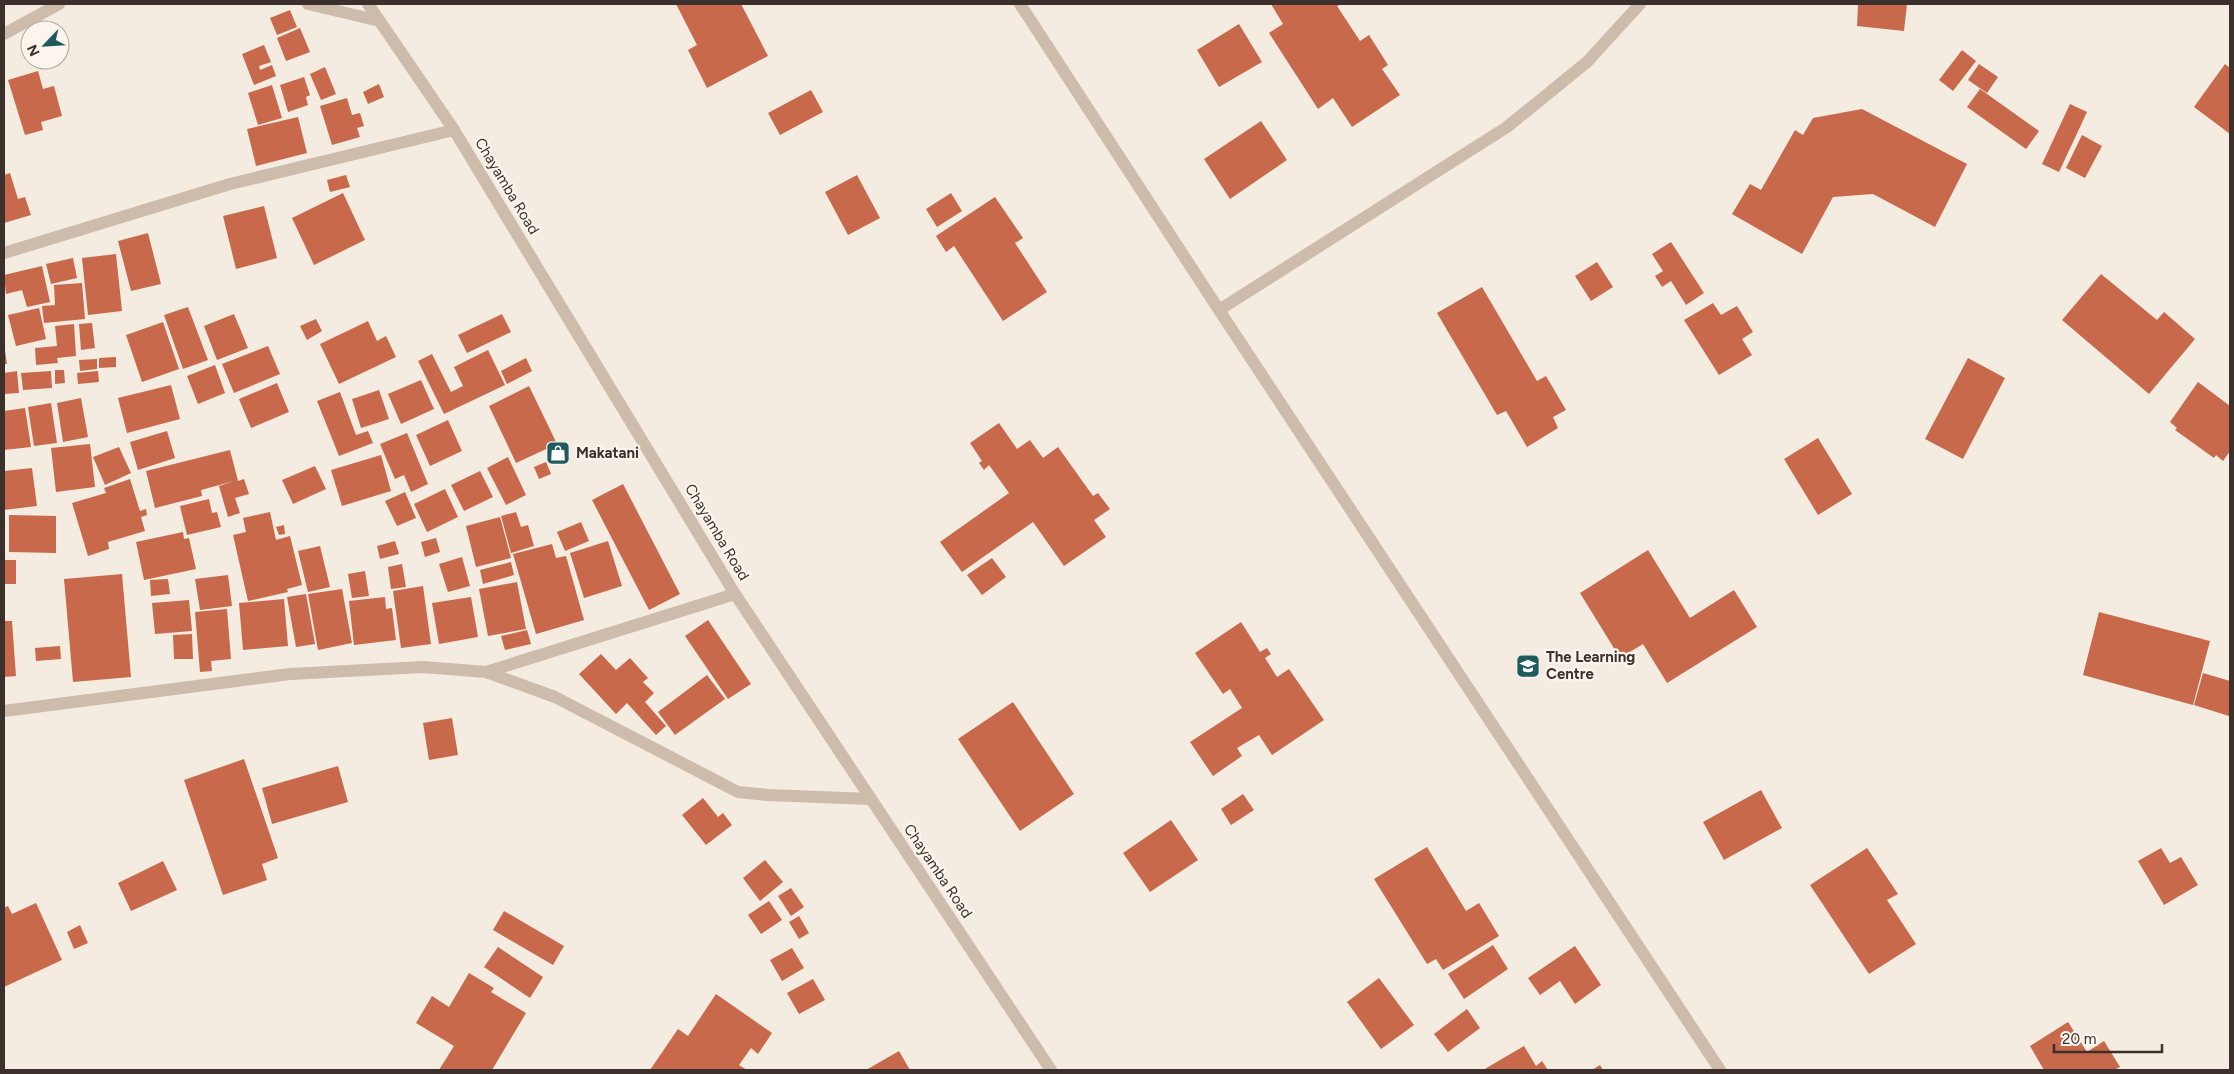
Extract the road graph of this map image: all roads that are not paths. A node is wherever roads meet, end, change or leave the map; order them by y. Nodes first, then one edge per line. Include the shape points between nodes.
1 (59, 4) edge
2 (308, 4) edge
3 (368, 4) edge
4 (1020, 4) edge
5 (1640, 4) edge
6 (380, 21) junction
7 (4, 34) edge
8 (454, 130) junction
9 (4, 253) edge
10 (1219, 310) junction
11 (735, 594) junction
12 (486, 672) junction
13 (4, 711) edge
14 (870, 799) junction
15 (1051, 1070) edge
16 (1720, 1070) edge

1 - 7 street
2 - 6 street
3 - 6 street, Chayamba Road
4 - 10 street
5 - 10 street via 1587,62 1507,127
6 - 8 street, Chayamba Road
8 - 9 street via 230,184
8 - 11 street, Chayamba Road
10 - 16 street
11 - 12 street
11 - 14 street, Chayamba Road
12 - 13 street via 422,667 290,674
12 - 14 street via 555,697 738,792
14 - 15 street, Chayamba Road

